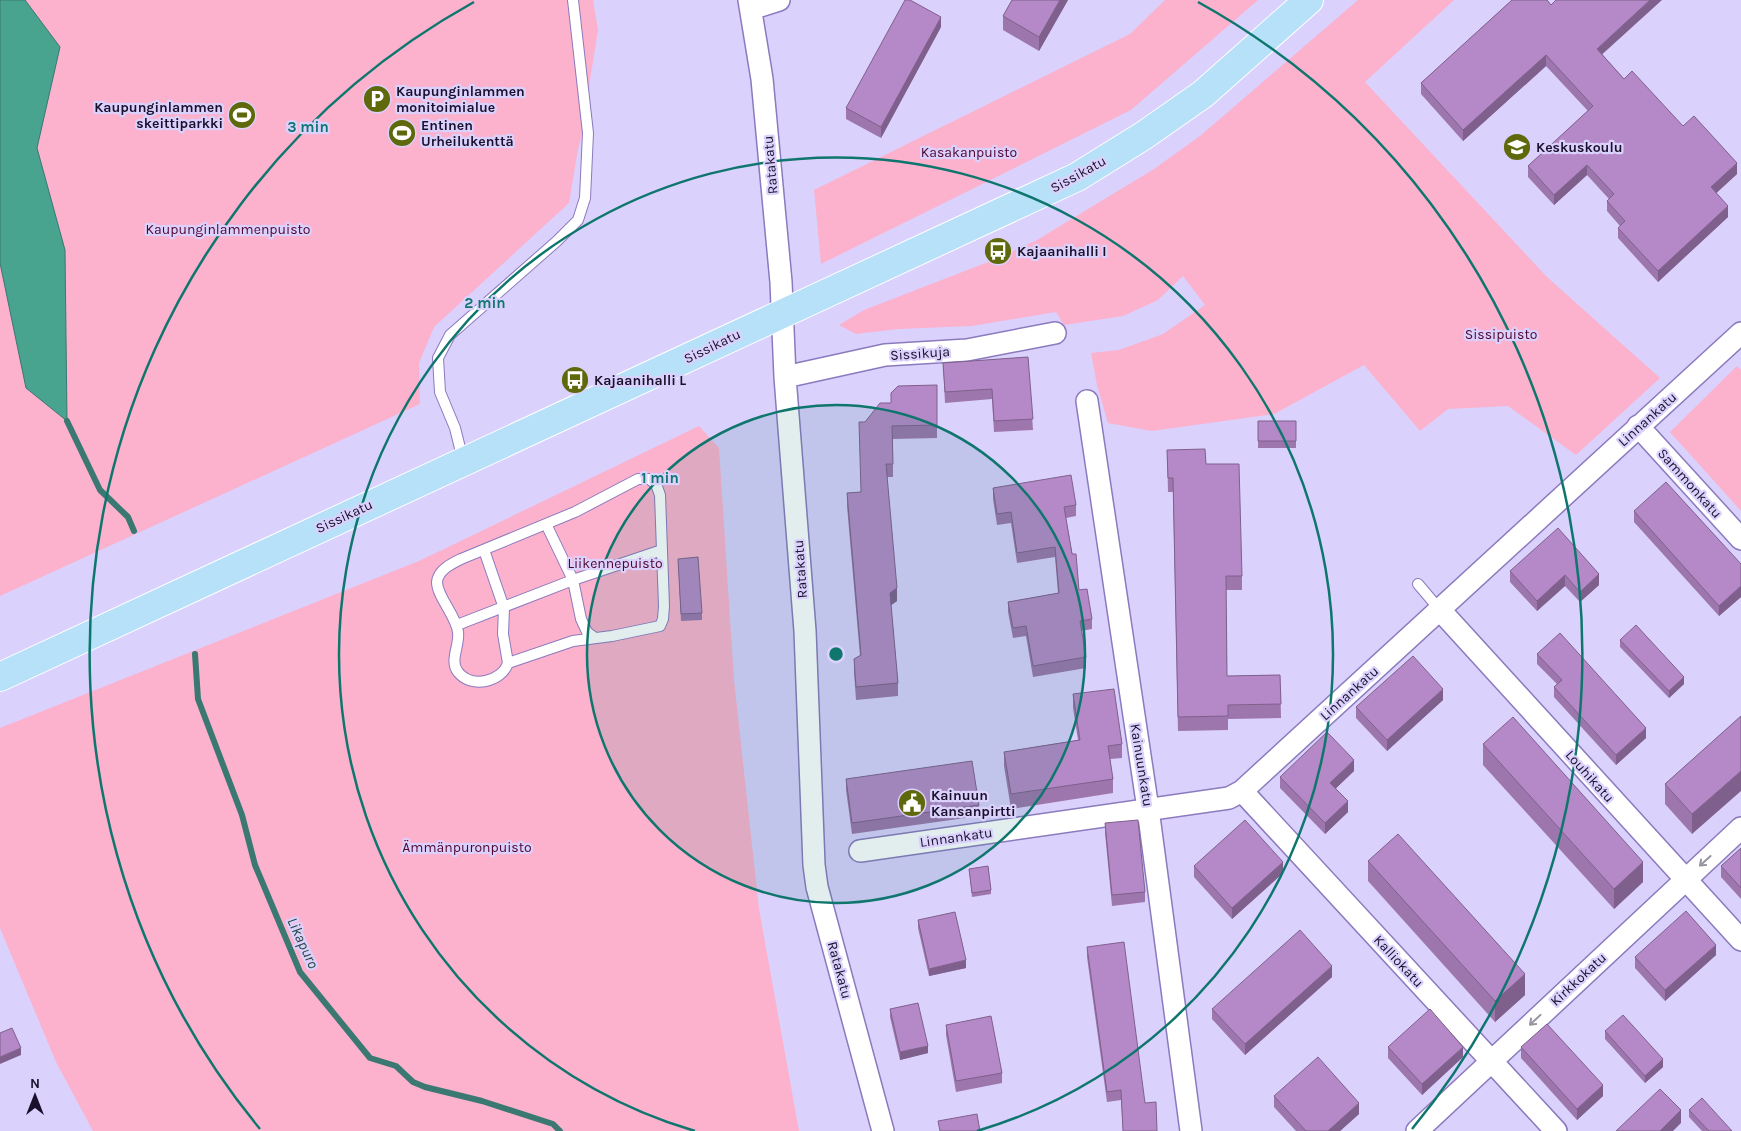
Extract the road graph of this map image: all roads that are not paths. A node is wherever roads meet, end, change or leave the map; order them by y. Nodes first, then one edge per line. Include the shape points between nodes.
1 (573, 0) edge
2 (779, 0) edge
3 (1309, 0) edge
4 (750, 4) edge
5 (782, 315) junction
6 (1055, 333) dead end
7 (1741, 333) edge
8 (785, 377) junction
9 (1086, 401) dead end
10 (1638, 426) junction
11 (463, 460) junction
12 (546, 524) junction
13 (1741, 539) edge
14 (484, 550) junction
15 (662, 550) junction
16 (573, 580) junction
17 (1418, 584) dead end
18 (504, 608) junction
19 (1440, 610) junction
20 (457, 625) junction
21 (595, 638) junction
22 (508, 663) junction
23 (0, 677) edge
24 (1242, 791) junction
25 (1148, 809) junction
26 (1741, 828) edge
27 (860, 851) dead end
28 (1684, 880) junction
29 (1741, 940) edge
30 (1491, 1061) junction
31 (883, 1131) edge
32 (1190, 1131) edge
33 (1417, 1131) edge
34 (1556, 1131) edge

1 - 11 lane via 588,133 585,198 578,220 450,335 438,358 440,392 455,428
2 - 4 street
3 - 5 main road, Sissikatu via 1202,94 1077,177
4 - 5 street, Ratakatu via 762,89
5 - 8 street, Ratakatu
5 - 11 main road, Sissikatu
6 - 8 street, Sissikuja via 967,350 885,355
7 - 10 street, Linnankatu
8 - 31 street, Ratakatu via 805,631 814,865
9 - 25 street, Kainuunkatu
10 - 13 street, Sammonkatu
10 - 19 street, Linnankatu
11 - 23 main road, Sissikatu
12 - 14 lane
12 - 15 lane via 638,479 649,479 656,484 660,495
12 - 16 lane
14 - 18 lane
14 - 20 lane via 461,559 439,575 439,590
15 - 16 lane
15 - 21 lane via 664,606 660,626
16 - 18 lane
16 - 21 lane via 581,619 587,632
17 - 19 lane
18 - 20 lane
18 - 22 lane via 503,634
19 - 24 street, Linnankatu
19 - 28 street, Louhikatu
20 - 22 lane via 458,642 453,665 467,680 487,682 503,674
21 - 22 lane via 573,641
24 - 25 street, Linnankatu via 1229,798
24 - 30 street, Kalliokatu
25 - 27 street, Linnankatu
25 - 32 street, Kainuunkatu
26 -> 28 street, Kirkkokatu
28 - 29 street, Louhikatu
28 -> 30 street, Kirkkokatu
30 - 33 street, Kirkkokatu
30 - 34 street, Kalliokatu

